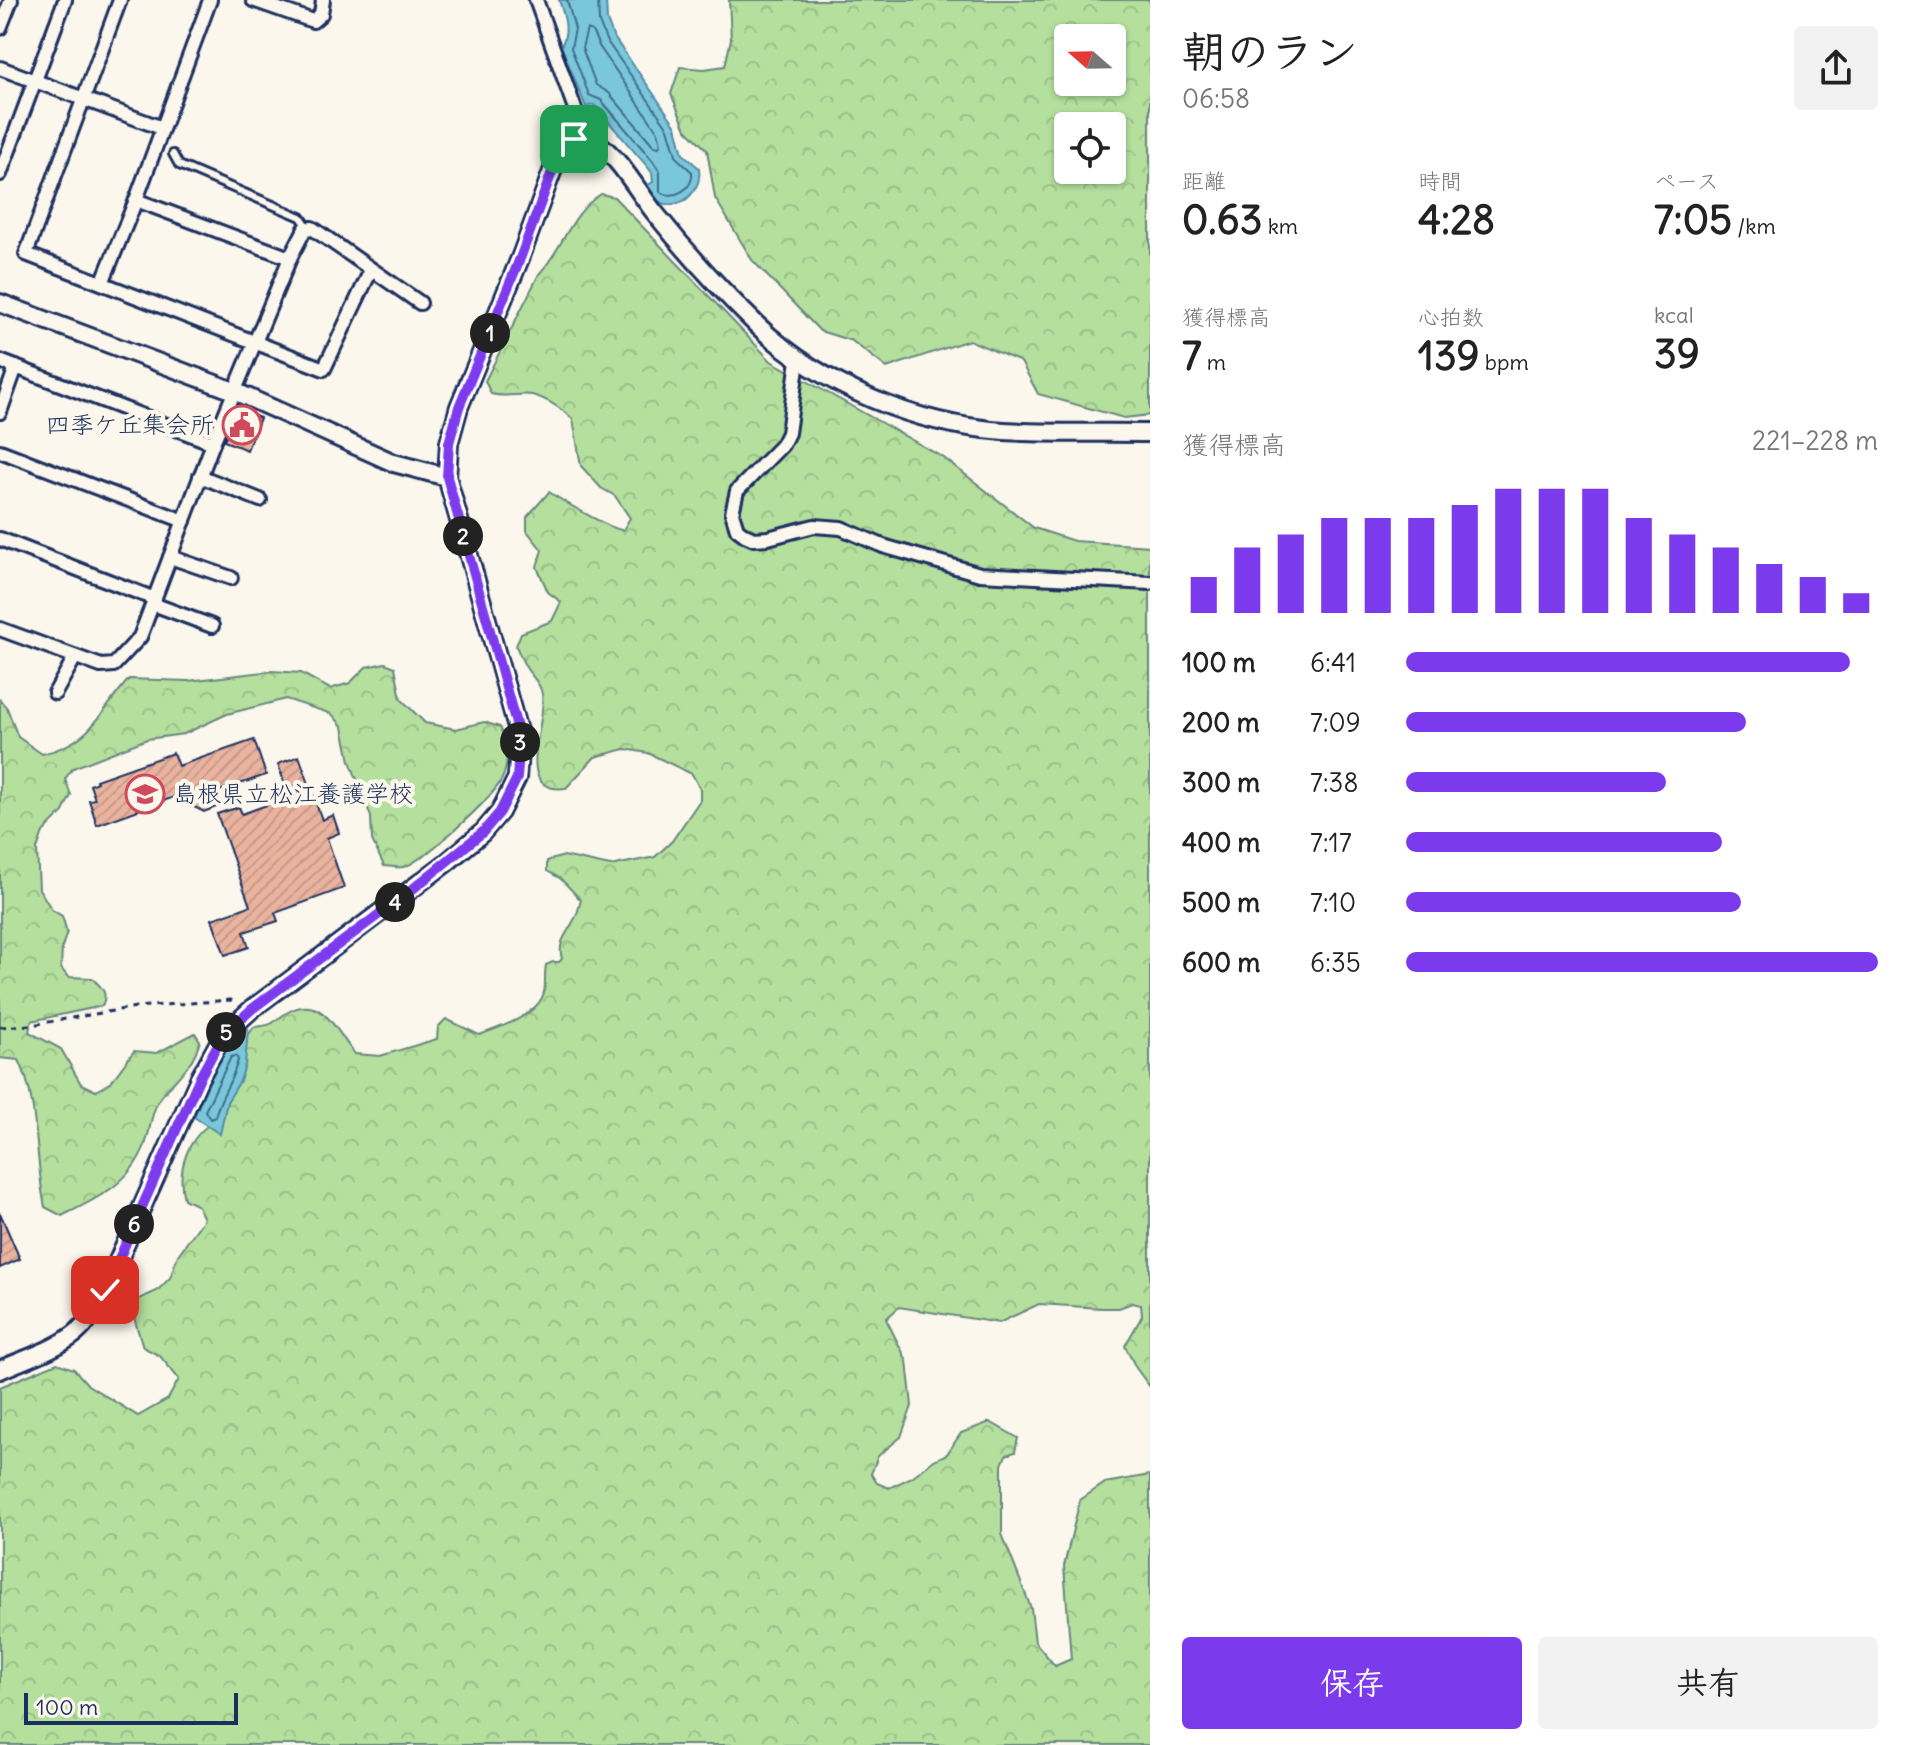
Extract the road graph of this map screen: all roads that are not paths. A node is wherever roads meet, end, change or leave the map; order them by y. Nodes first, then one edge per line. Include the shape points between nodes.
1 (11, 0) edge
2 (65, 0) edge
3 (120, 0) edge
4 (210, 0) edge
5 (253, 0) edge
6 (323, 0) edge
7 (536, 0) edge
8 (0, 28) edge
9 (0, 68) edge
10 (35, 81) junction
11 (83, 99) junction
12 (162, 128) junction
13 (585, 137) junction
14 (173, 154) dead end
15 (0, 174) edge
16 (136, 200) junction
17 (308, 227) junction
18 (290, 258) junction
19 (371, 270) junction
20 (102, 283) junction
21 (0, 303) edge
22 (420, 303) dead end
23 (254, 340) junction
24 (798, 360) junction
25 (0, 361) edge
26 (16, 367) junction
27 (234, 391) junction
28 (0, 412) edge
29 (1150, 433) edge
30 (213, 443) junction
31 (0, 451) edge
32 (200, 476) junction
33 (447, 477) junction
34 (260, 500) dead end
35 (184, 521) junction
36 (0, 539) edge
37 (170, 557) junction
38 (231, 578) dead end
39 (1150, 583) edge
40 (154, 601) junction
41 (212, 626) dead end
42 (0, 629) edge
43 (75, 657) junction
44 (55, 693) dead end
45 (0, 1370) edge

1 - 8 street
2 - 10 street
3 - 11 street
4 - 12 street
5 - 6 street via 313,21 321,14
7 - 13 street
9 - 10 street
10 - 11 street
10 - 15 street
11 - 12 street
11 - 20 street via 26,254
12 - 16 street
13 - 24 street via 609,153 717,282
13 - 33 street via 574,139 556,161 452,428
14 - 17 lane via 181,166 301,217
16 - 18 street
16 - 20 street
17 - 18 street
17 - 19 street
18 - 23 street
19 - 22 street
19 - 23 street via 324,369
20 - 23 street
21 - 27 street
23 - 27 street
24 - 29 street via 893,406 946,422 1003,431
24 - 39 street via 788,433 737,491 732,513 745,535 768,538 814,526 841,528 980,574
25 - 26 street
26 - 28 street
26 - 30 street
27 - 30 street
27 - 33 street via 394,463
30 - 32 street
31 - 35 street
32 - 34 street
32 - 35 street
33 - 45 street via 520,738 517,778 500,812 446,863 223,1035 87,1321 67,1338
35 - 37 street
36 - 40 street
37 - 38 street
37 - 40 street
40 - 41 street
40 - 43 street via 140,637 114,665
42 - 43 street
43 - 44 street

